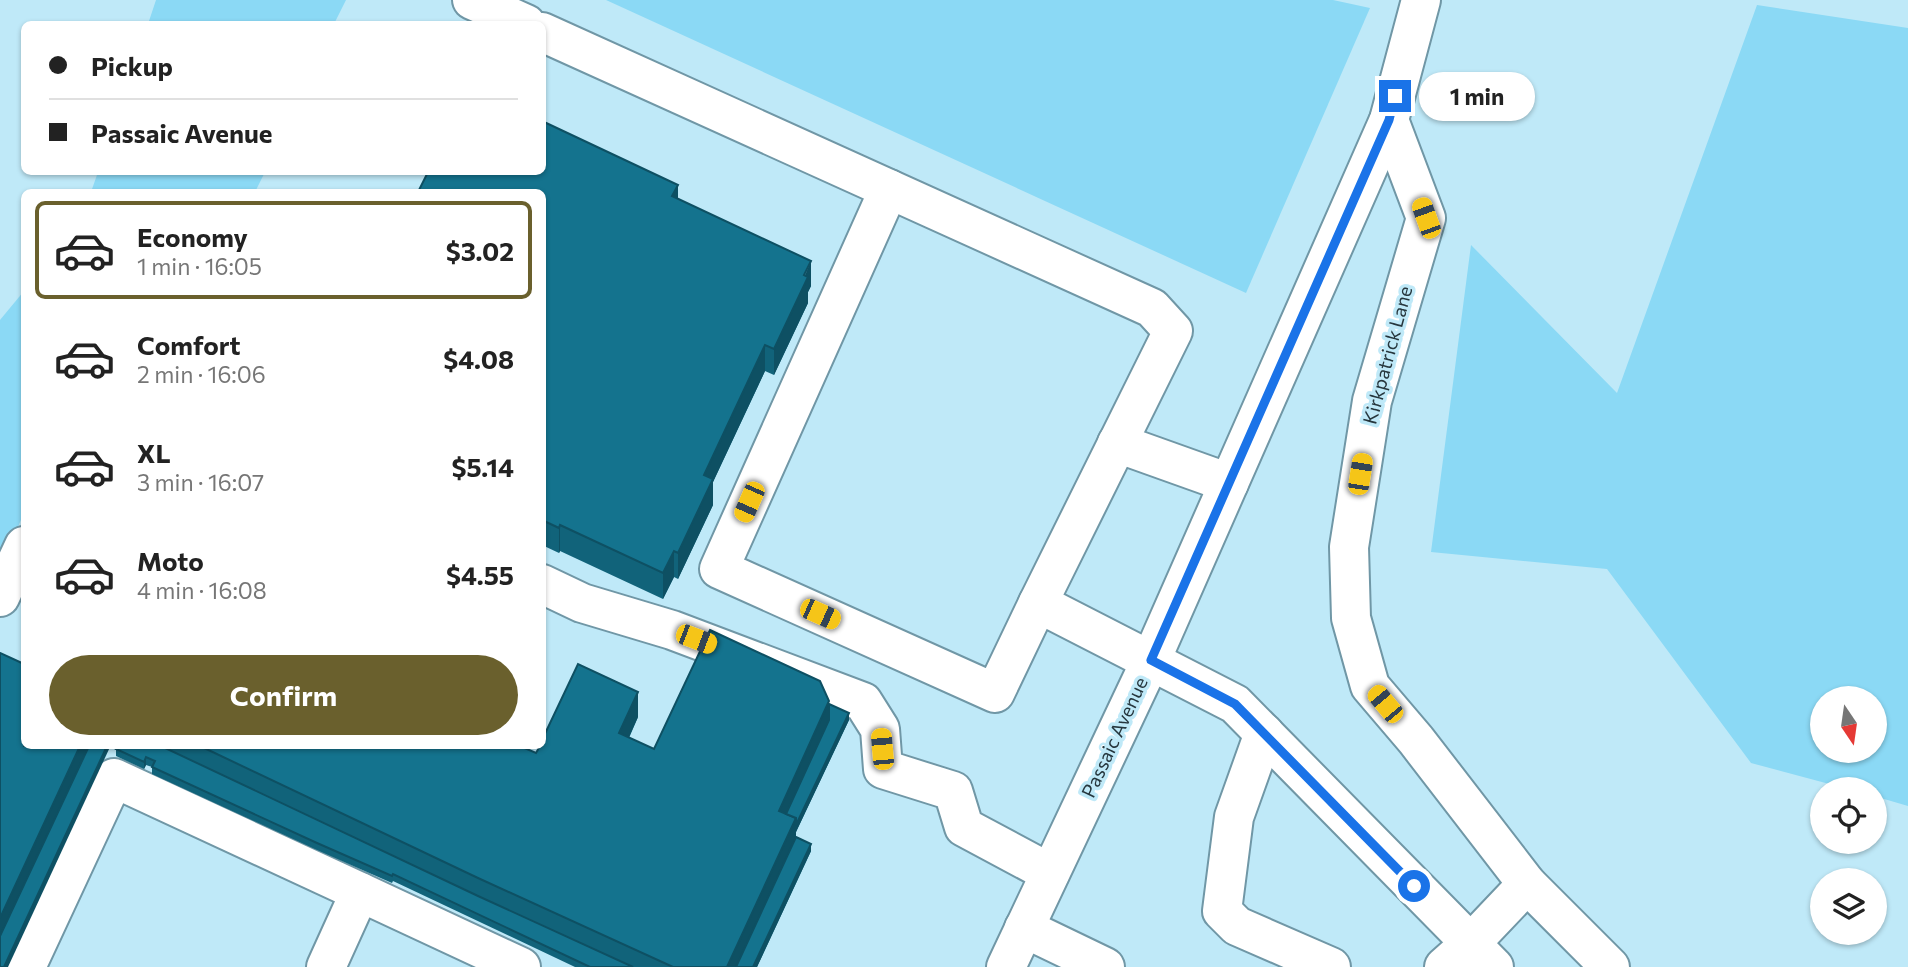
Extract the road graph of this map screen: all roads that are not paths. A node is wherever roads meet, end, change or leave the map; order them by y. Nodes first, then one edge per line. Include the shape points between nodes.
1 (472, 0) edge
2 (1421, 0) edge
3 (519, 21) edge
4 (546, 34) edge
5 (1389, 120) junction
6 (889, 188) junction
7 (1117, 443) junction
8 (1229, 483) junction
9 (21, 552) edge
10 (546, 586) edge
11 (0, 597) edge
12 (1038, 603) junction
13 (1151, 660) junction
14 (1264, 733) junction
15 (1050, 873) junction
16 (1527, 884) junction
17 (360, 892) junction
18 (1024, 928) junction
19 (1470, 959) edge
20 (26, 967) edge
21 (326, 967) edge
22 (521, 967) edge
23 (1006, 967) edge
24 (1105, 967) edge
25 (1331, 967) edge
26 (1610, 967) edge

1 - 3 main road
2 - 5 main road, Passaic Avenue
4 - 6 main road
5 - 8 main road, Passaic Avenue
5 - 16 main road, Kirkpatrick Lane via 1426,218 1372,401 1349,547 1351,618 1370,686
6 - 7 main road via 1152,308 1172,331
6 - 12 main road via 719,569 995,693
7 - 8 main road
7 - 12 main road
8 - 13 main road, Passaic Avenue
9 - 11 main road
10 - 15 main road via 582,603 673,630 863,702 880,729 883,769 953,791 964,827
12 - 13 main road
13 - 14 main road via 1235,704
13 - 15 main road, Passaic Avenue
14 - 19 main road
14 - 25 main road via 1234,817 1222,911 1237,926
15 - 18 main road, Passaic Avenue
16 - 19 main road
16 - 26 main road, Kirkpatrick Lane
17 - 20 main road via 114,778
17 - 21 main road
17 - 22 main road
18 - 23 main road, Passaic Avenue
18 - 24 main road

